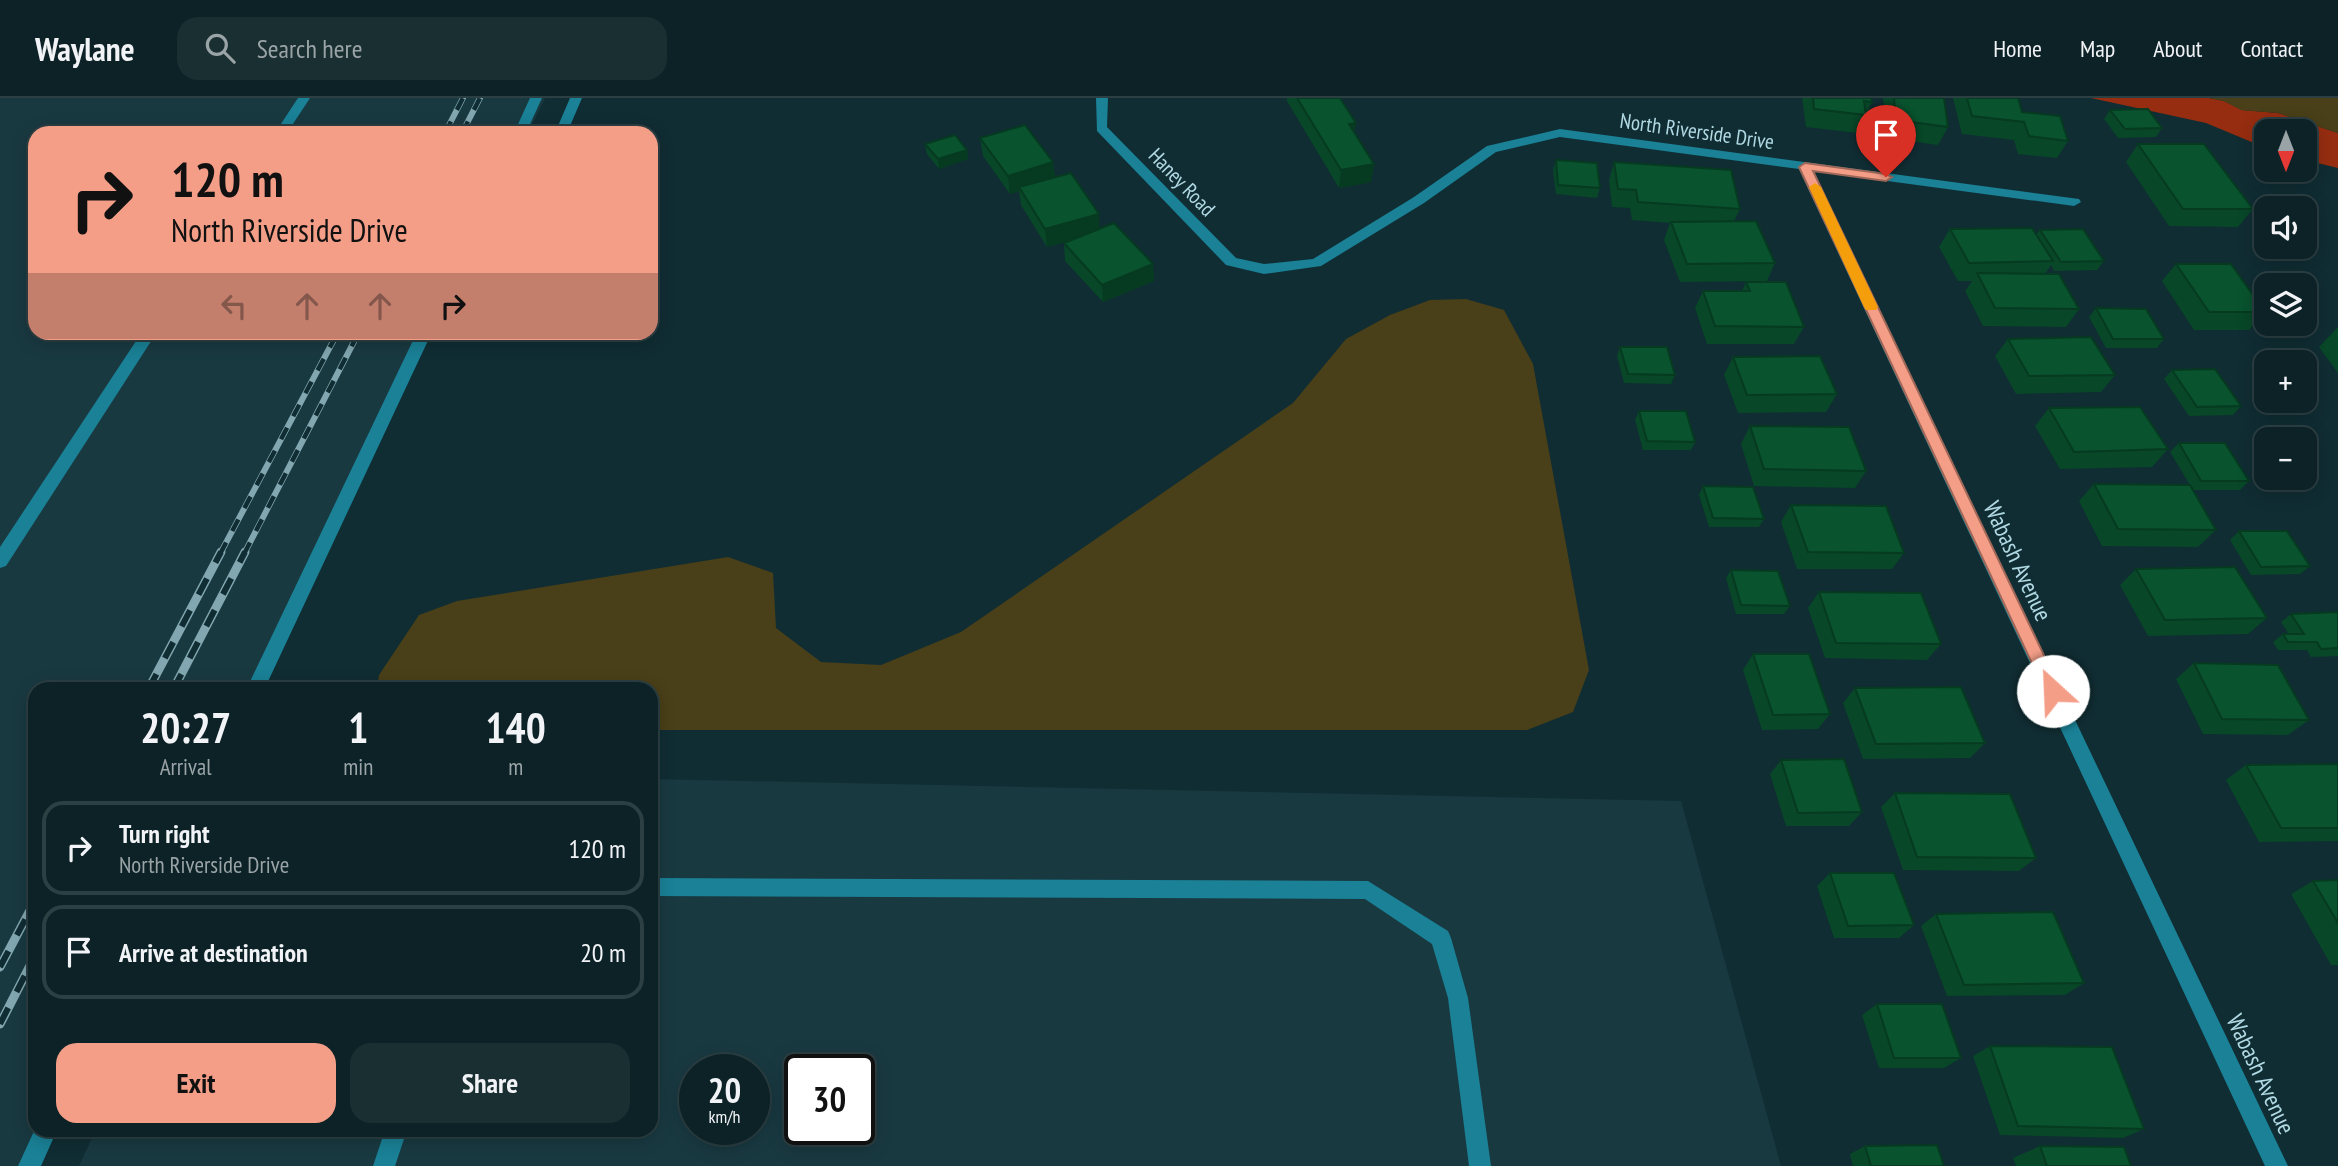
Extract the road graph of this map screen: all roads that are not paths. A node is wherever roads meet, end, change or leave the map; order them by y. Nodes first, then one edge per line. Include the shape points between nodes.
1 (304, 98) edge
2 (536, 98) edge
3 (576, 98) edge
4 (1102, 98) edge
5 (286, 126) edge
6 (523, 126) edge
7 (564, 126) edge
8 (1805, 167) junction
9 (2074, 202) dead end
10 (1264, 269) joint
11 (145, 340) edge
12 (421, 340) edge
13 (0, 561) edge
14 (260, 682) edge
15 (658, 887) edge
16 (43, 1137) edge
17 (394, 1137) edge
18 (29, 1166) edge
19 (384, 1166) edge
20 (1480, 1166) edge
21 (2277, 1166) edge

1 - 5 street
2 - 6 street
3 - 7 street
4 - 10 street, Haney Road via 1101,128 1231,262
8 - 9 street, North Riverside Drive
8 - 10 street, North Riverside Drive via 1560,133 1492,149 1316,263
8 - 21 street, Wabash Avenue
11 - 13 street
12 - 14 street
15 - 20 street via 1368,890 1441,938 1458,998
16 - 18 street
17 - 19 street

